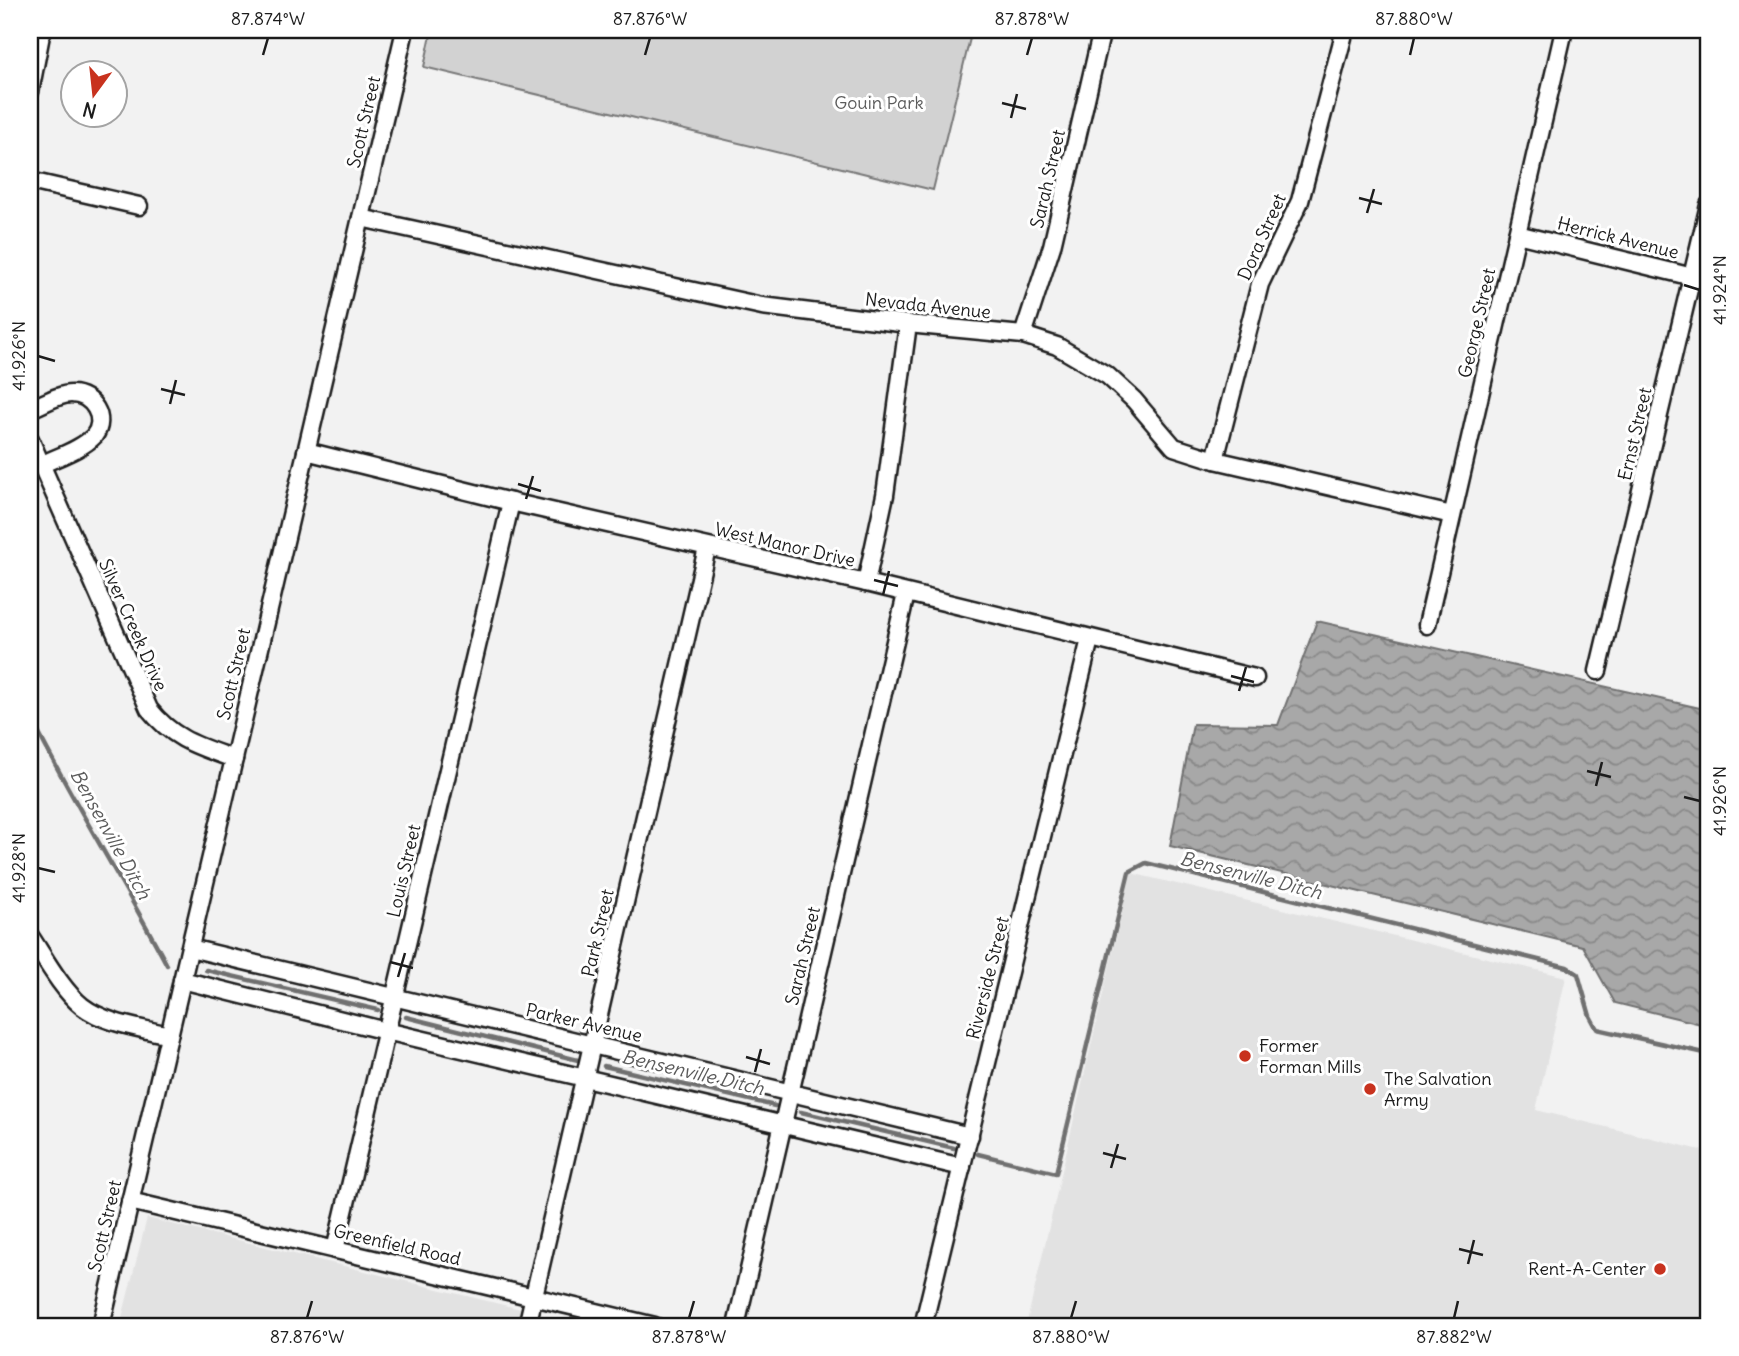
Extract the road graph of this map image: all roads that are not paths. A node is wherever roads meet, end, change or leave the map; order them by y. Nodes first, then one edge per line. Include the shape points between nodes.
1 (42, 30) edge
2 (405, 30) edge
3 (1102, 30) edge
4 (1345, 30) edge
5 (1564, 30) edge
6 (30, 92) edge
7 (30, 181) edge
8 (1709, 205) edge
9 (139, 206) dead end
10 (361, 218) junction
11 (1517, 234) junction
12 (1692, 276) junction
13 (1709, 281) edge
14 (908, 324) junction
15 (1023, 335) junction
16 (30, 409) edge
17 (30, 439) edge
18 (306, 451) junction
19 (1215, 460) junction
20 (41, 465) junction
21 (512, 502) junction
22 (1452, 515) junction
23 (707, 548) junction
24 (866, 583) junction
25 (906, 594) junction
26 (1427, 625) dead end
27 (1090, 639) junction
28 (1598, 671) dead end
29 (1255, 678) dead end
30 (234, 759) junction
31 (30, 936) edge
32 (190, 948) junction
33 (182, 980) junction
34 (394, 998) junction
35 (386, 1031) junction
36 (169, 1035) junction
37 (592, 1044) junction
38 (584, 1078) junction
39 (791, 1091) junction
40 (783, 1126) junction
41 (970, 1136) junction
42 (962, 1167) junction
43 (130, 1201) junction
44 (334, 1250) junction
45 (534, 1297) junction
46 (101, 1326) edge
47 (527, 1326) edge
48 (655, 1326) edge
49 (736, 1326) edge
50 (923, 1326) edge

1 - 6 street
2 - 10 street, Scott Street
3 - 15 street, Sarah Street via 1052,246
4 - 19 street, Dora Street via 1300,201 1260,284
5 - 11 street, George Street
7 - 9 street
8 - 12 street, Ernst Street
10 - 14 street, Nevada Avenue via 762,306
10 - 18 street, Scott Street
11 - 12 street, Herrick Avenue
11 - 22 street, George Street
12 - 13 street, Herrick Avenue
12 - 28 street, Ernst Street
14 - 15 street, Nevada Avenue
14 - 24 street via 885,495
15 - 19 street, Nevada Avenue via 1057,346 1108,376 1174,447
16 - 20 street via 68,394 82,396 98,410 100,421 92,438
17 - 20 street, Silver Creek Drive
18 - 21 street, West Manor Drive
18 - 30 street, Scott Street
19 - 22 street, Nevada Avenue
20 - 30 street, Silver Creek Drive via 149,709 179,737
21 - 23 street, West Manor Drive
21 - 34 street, Louis Street
22 - 26 street, George Street
23 - 24 street, West Manor Drive
23 - 37 street, Park Street
24 - 25 street, West Manor Drive
25 - 27 street, West Manor Drive
25 - 39 street, Sarah Street
27 - 29 street, West Manor Drive
27 - 41 street, Riverside Street
30 - 32 street, Scott Street
31 - 36 street via 82,1006 109,1019
32 - 33 street, Scott Street
32 - 34 street, Parker Avenue
33 - 35 street
33 - 36 street, Scott Street
34 - 35 street, Louis Street
34 - 37 street, Parker Avenue
35 - 38 street
35 - 44 street, Louis Street
36 - 43 street, Scott Street
37 - 38 street, Park Street
37 - 39 street, Parker Avenue
38 - 40 street
38 - 45 street, Park Street
39 - 40 street, Sarah Street
39 - 41 street, Parker Avenue
40 - 42 street
40 - 49 street, Sarah Street
41 - 42 street, Riverside Street
42 - 50 street, Riverside Street
43 - 44 street, Greenfield Road
43 - 46 street, Scott Street
44 - 45 street, Greenfield Road
45 - 47 street, Park Street
45 - 48 street, Greenfield Road

